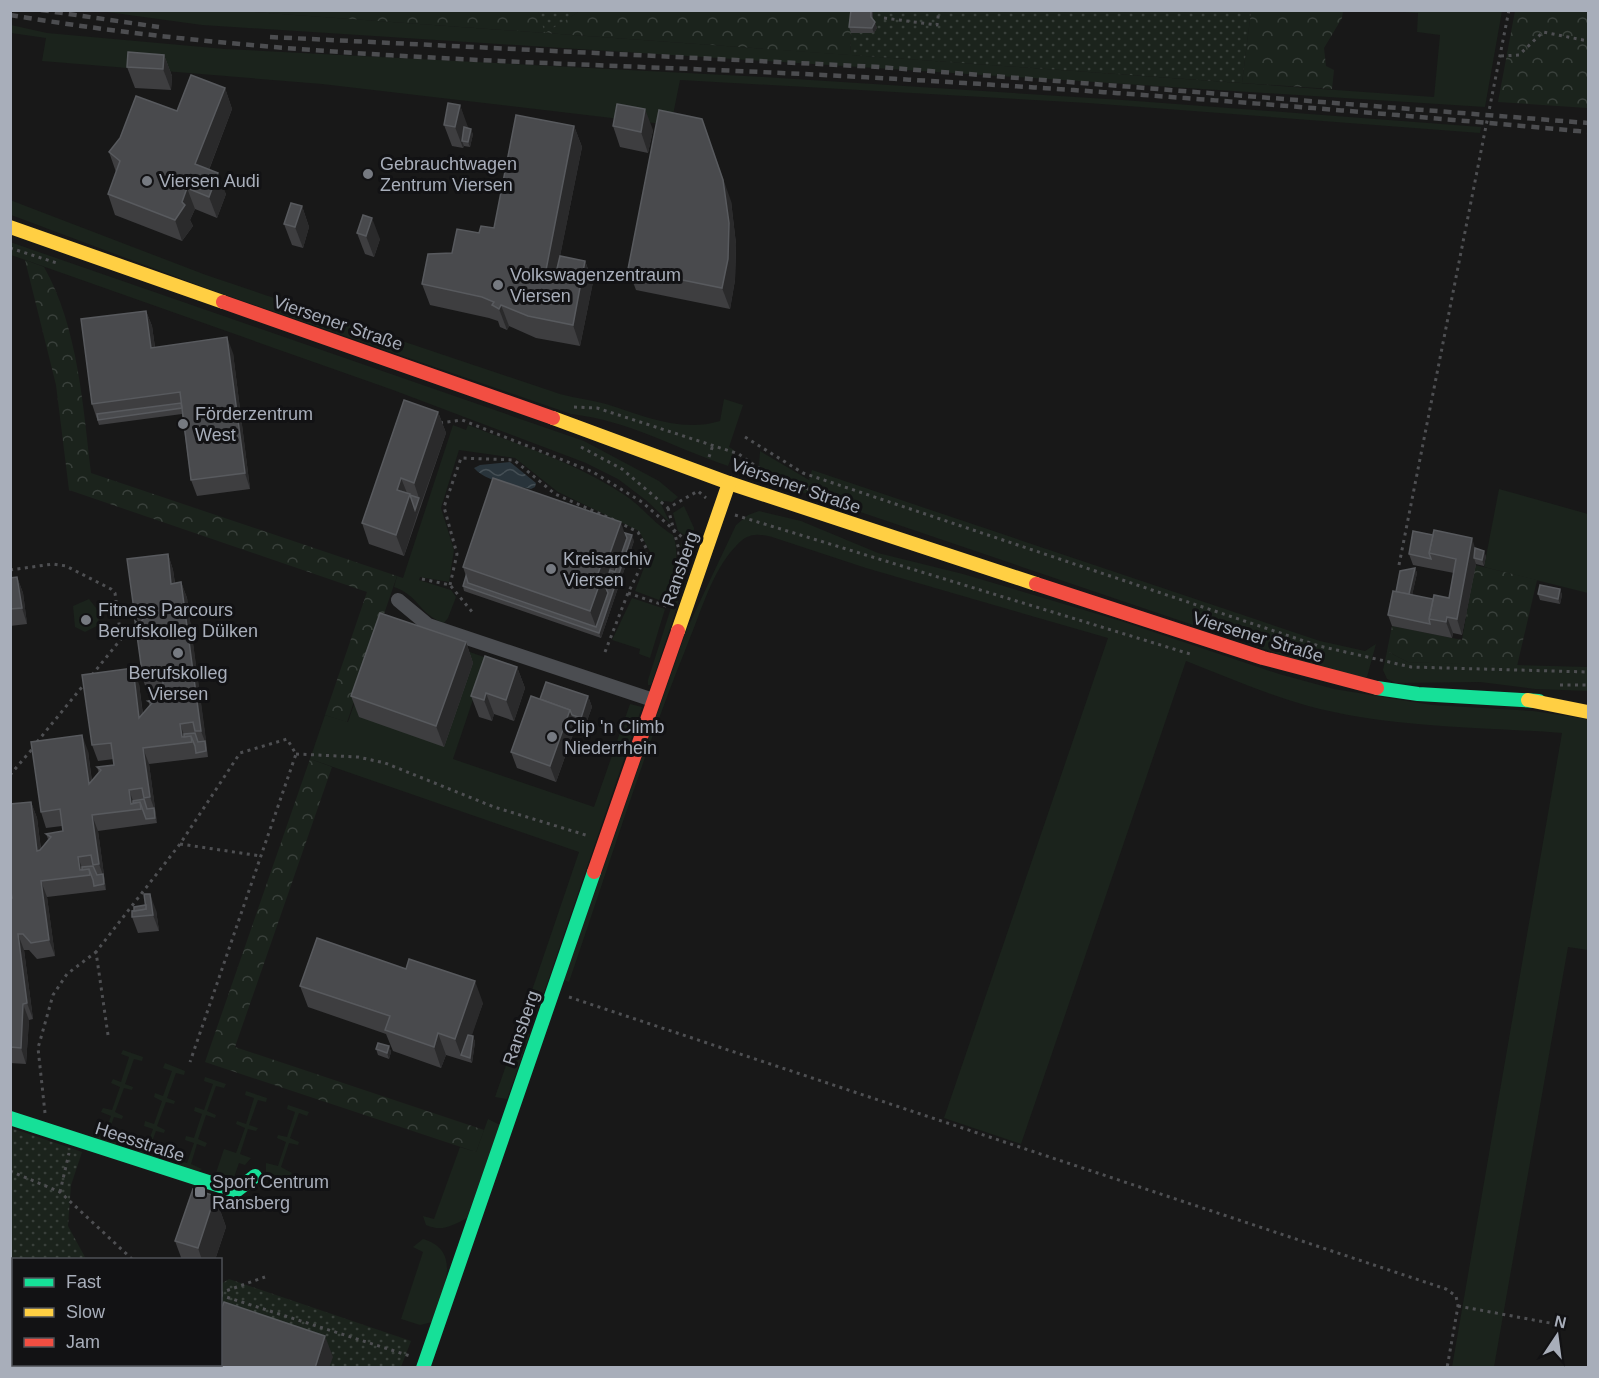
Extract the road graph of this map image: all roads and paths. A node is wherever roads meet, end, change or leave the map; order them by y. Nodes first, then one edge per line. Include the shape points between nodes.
1 (939, 10) edge
2 (1509, 10) edge
3 (884, 18) dead end
4 (1588, 41) edge
5 (1501, 56) junction
6 (10, 227) edge
7 (569, 407) dead end
8 (436, 424) edge
9 (745, 437) dead end
10 (729, 483) junction
11 (837, 499) dead end
12 (705, 552) junction
13 (1399, 565) dead end
14 (10, 570) edge
15 (422, 579) dead end
16 (450, 585) junction
17 (628, 593) junction
18 (398, 600) dead end
19 (669, 607) dead end
20 (472, 613) dead end
21 (604, 652) dead end
22 (1588, 672) edge
23 (1558, 685) dead end
24 (1588, 685) edge
25 (653, 700) junction
26 (1528, 700) junction
27 (1588, 701) edge
28 (1588, 712) edge
29 (296, 754) junction
30 (10, 775) edge
31 (603, 842) junction
32 (180, 844) junction
33 (261, 856) junction
34 (96, 952) junction
35 (552, 991) junction
36 (108, 1035) dead end
37 (190, 1062) dead end
38 (10, 1118) edge
39 (46, 1130) junction
40 (73, 1139) junction
41 (10, 1171) edge
42 (255, 1176) dead end
43 (60, 1192) junction
44 (131, 1258) edge
45 (265, 1277) dead end
46 (222, 1293) edge
47 (222, 1295) edge
48 (1458, 1306) junction
49 (1550, 1323) dead end
50 (424, 1364) edge
51 (1448, 1368) edge

1 - 3 path via 937,25
2 - 5 path
4 - 5 path via 1543,32 1519,55
5 - 13 path
6 - 10 main road, Viersener Straße via 548,415
7 - 11 path via 597,408 731,451 783,481
8 - 12 path via 462,420 593,472 642,502 685,541
9 - 22 path via 803,473 1319,646 1411,667
10 - 12 main road, Ransberg
10 - 26 main road, Viersener Straße via 1317,674 1418,694
12 - 25 main road, Ransberg
14 - 30 path via 66,566 111,589 115,593 121,639
15 - 16 path
16 - 17 path via 457,554 444,507 461,458 514,460 555,494 638,532 646,556
16 - 20 path
17 - 19 path
17 - 21 path
18 - 25 street via 428,625
23 - 24 path
25 - 31 main road, Ransberg
26 - 27 main road, Viersener Straße
26 - 28 main road
29 - 31 path via 358,757 385,763 494,807
29 - 32 path via 287,739 240,753
29 - 33 path
31 - 35 main road, Ransberg
32 - 33 path
32 - 34 path
33 - 37 path
34 - 36 path
34 - 39 path via 67,974 53,995 45,1022 38,1048
35 - 48 path via 1446,1289 1456,1296
35 - 50 main road, Ransberg
38 - 39 main road, Heesstraße
39 - 40 main road, Heesstraße
40 - 42 main road, Heesstraße via 236,1191
40 - 43 path
41 - 43 path
43 - 44 path
45 - 46 path
47 - 50 path
48 - 49 path
48 - 51 path

